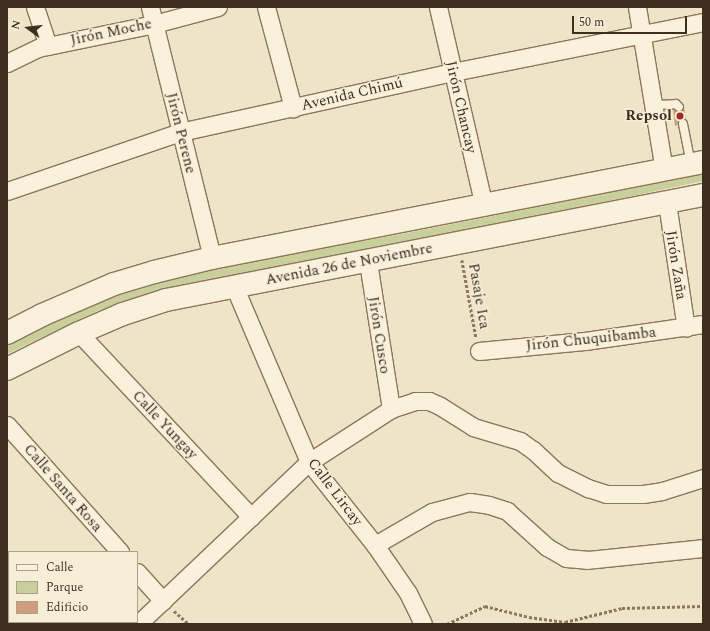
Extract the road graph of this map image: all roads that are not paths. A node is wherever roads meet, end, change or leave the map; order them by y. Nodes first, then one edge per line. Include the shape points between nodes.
1 (35, 7) edge
2 (150, 7) edge
3 (218, 7) edge
4 (266, 7) edge
5 (438, 7) edge
6 (637, 7) edge
7 (703, 22) edge
8 (154, 24) junction
9 (641, 34) junction
10 (48, 46) junction
11 (7, 63) edge
12 (453, 72) junction
13 (653, 105) junction
14 (679, 107) dead end
15 (293, 108) junction
16 (683, 124) dead end
17 (180, 132) junction
18 (697, 163) edge
19 (664, 170) junction
20 (7, 191) edge
21 (703, 195) edge
22 (667, 203) junction
23 (484, 206) junction
24 (212, 258) junction
25 (368, 262) junction
26 (234, 286) junction
27 (703, 324) edge
28 (686, 328) junction
29 (7, 332) edge
30 (79, 333) junction
31 (479, 351) road end
32 (7, 368) edge
33 (391, 409) junction
34 (7, 425) edge
35 (309, 462) junction
36 (703, 478) edge
37 (251, 517) junction
38 (374, 545) junction
39 (703, 548) edge
40 (119, 551) edge
41 (138, 573) edge
42 (163, 601) junction
43 (138, 624) edge
44 (423, 624) edge

1 - 10 street
2 - 8 street, Jirón Perene
3 - 8 street, Jirón Moche
4 - 15 street
5 - 12 street, Jirón Chancay
6 - 9 street
7 - 9 street, Avenida Chimú
8 - 10 street, Jirón Moche
8 - 17 street, Jirón Perene
9 - 12 street, Avenida Chimú
9 - 13 street
10 - 11 street, Jirón Moche
12 - 15 street, Avenida Chimú
12 - 23 street, Jirón Chancay
13 - 14 lane via 676,104
13 - 19 street
15 - 17 street, Avenida Chimú
16 - 18 lane
17 - 20 street, Avenida Chimú
17 - 24 street, Jirón Perene
18 - 19 main road, Avenida 26 de Noviembre
19 - 23 main road, Avenida 26 de Noviembre
21 - 22 main road, Avenida 26 de Noviembre
22 - 25 main road, Avenida 26 de Noviembre
22 - 28 street, Jirón Zaña
23 - 24 main road, Avenida 26 de Noviembre
24 - 29 main road, Avenida 26 de Noviembre via 114,284
25 - 26 main road, Avenida 26 de Noviembre
25 - 33 street, Jirón Cusco
26 - 30 main road, Avenida 26 de Noviembre via 166,300 123,314
26 - 35 street, Calle Lircay
27 - 28 street, Jirón Chuquibamba
28 - 31 street, Jirón Chuquibamba
30 - 32 main road, Avenida 26 de Noviembre
30 - 37 street, Calle Yungay
33 - 35 street
33 - 36 street via 415,401 429,401 473,426 520,441 558,473 606,494 662,491
34 - 40 street, Calle Santa Rosa
35 - 37 street
35 - 38 street, Calle Lircay
37 - 42 street
38 - 39 street via 432,512 470,502 507,510 547,548 566,558 586,560
38 - 44 street, Calle Lircay via 408,593
41 - 42 street
42 - 43 street

